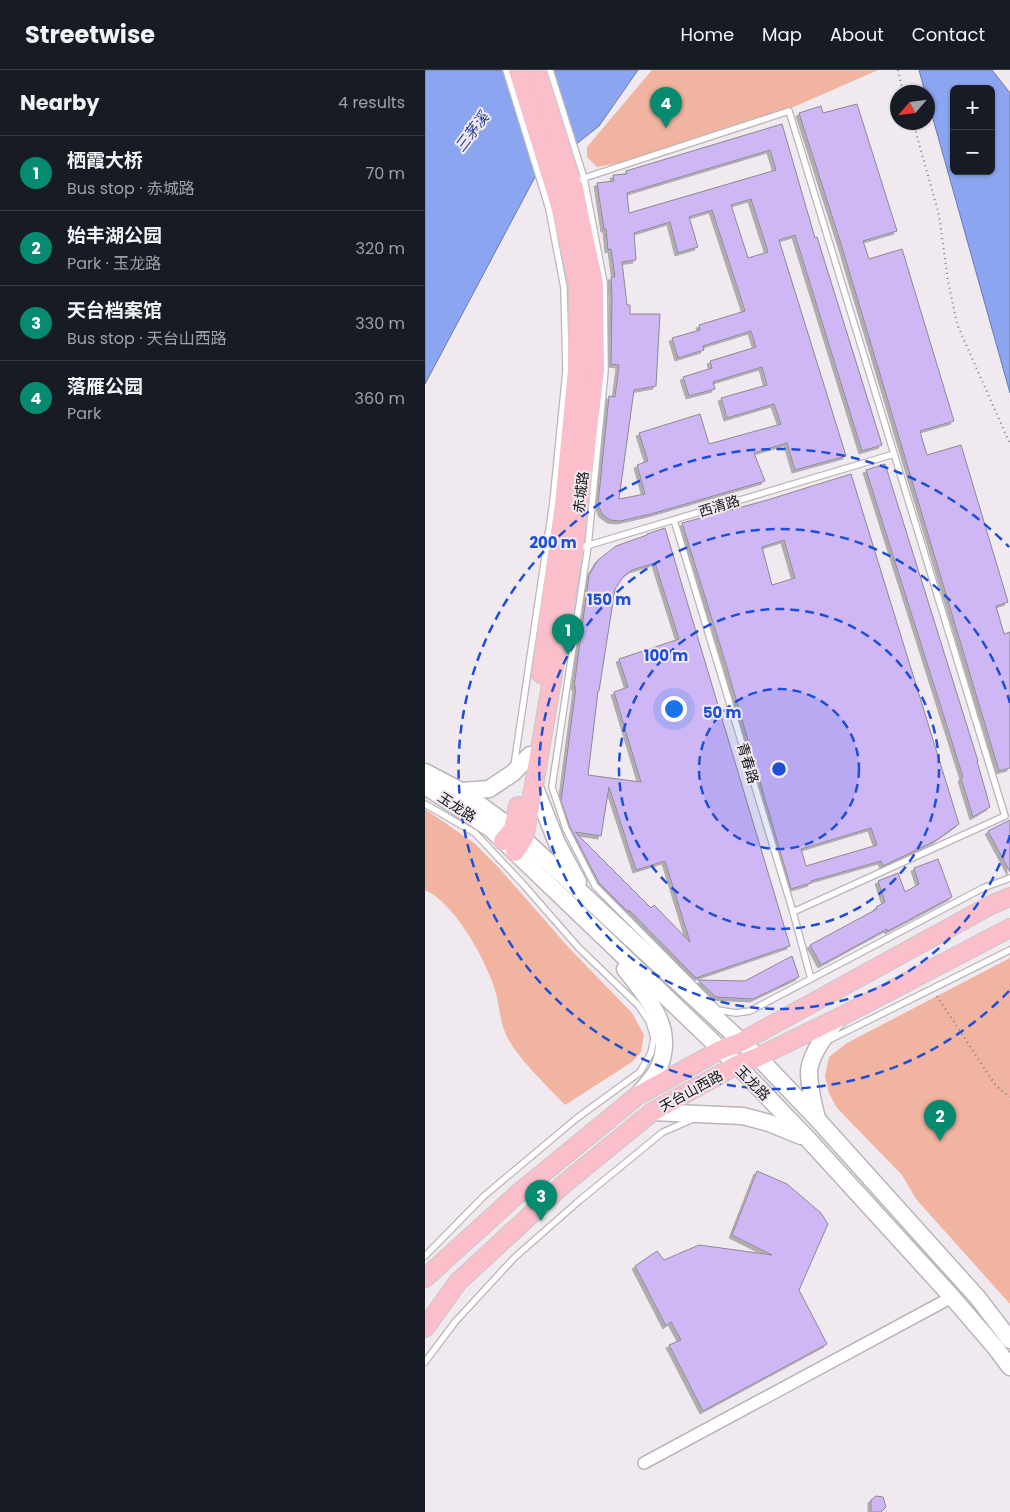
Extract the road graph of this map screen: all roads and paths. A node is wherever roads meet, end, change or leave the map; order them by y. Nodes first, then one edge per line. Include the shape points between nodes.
1 (506, 70) edge
2 (518, 70) edge
3 (537, 70) edge
4 (550, 70) edge
5 (898, 70) edge
6 (901, 85) edge
7 (915, 130) edge
8 (579, 183) junction
9 (554, 205) junction
10 (1010, 444) edge
11 (894, 454) junction
12 (674, 520) junction
13 (566, 552) junction
14 (530, 755) junction
15 (425, 772) edge
16 (513, 773) junction
17 (534, 785) junction
18 (425, 786) edge
19 (461, 791) junction
20 (425, 804) edge
21 (514, 840) junction
22 (1010, 878) edge
23 (586, 895) junction
24 (1010, 897) edge
25 (793, 912) junction
26 (1010, 928) edge
27 (599, 933) junction
28 (1010, 950) edge
29 (811, 979) junction
30 (932, 988) junction
31 (840, 1017) junction
32 (741, 1042) junction
33 (720, 1050) junction
34 (815, 1055) junction
35 (758, 1057) junction
36 (737, 1065) junction
37 (637, 1096) junction
38 (1010, 1096) edge
39 (652, 1112) junction
40 (706, 1114) junction
41 (818, 1120) junction
42 (807, 1138) junction
43 (425, 1256) edge
44 (425, 1278) edge
45 (952, 1297) junction
46 (425, 1328) edge
47 (1010, 1340) edge
48 (425, 1362) edge
49 (1010, 1367) edge
50 (644, 1464) dead end

1 - 9 lane
2 - 9 main road, 赤城路
3 - 8 main road, 赤城路
4 - 8 lane
5 - 6 path
7 - 10 path via 939,215 957,324
8 - 9 lane
8 - 11 lane via 789,111
8 - 13 main road, 赤城路 via 594,283 595,370
9 - 13 main road, 赤城路 via 578,285 577,370
11 - 12 lane, 西清路
11 - 25 lane via 1005,816
12 - 13 lane, 西清路
12 - 25 lane, 青春路
13 - 14 main road, 赤城路
13 - 16 lane
13 - 17 main road, 赤城路
13 - 29 lane via 552,786 566,829 595,886 718,1010 751,1012
14 - 16 main road
14 - 21 main road, 赤城路
15 - 19 main road, 玉龙路
16 - 19 main road via 489,789
17 - 21 main road, 赤城路
17 - 23 main road via 557,844
18 - 21 main road, 玉龙路 via 491,829
19 - 21 main road, 玉龙路
20 - 43 lane via 475,833 578,947 639,1005 654,1038 651,1053 640,1072 577,1118 484,1196
21 - 23 main road, 玉龙路
21 - 27 main road, 玉龙路
22 - 29 lane via 983,888
23 - 32 main road, 玉龙路
24 - 32 main road, 天台山西路
25 - 29 lane, 青春路
26 - 31 main road, 天台山西路
27 - 33 main road, 玉龙路
27 - 37 main road via 661,1022 665,1043 659,1067
28 - 30 lane
30 - 34 lane via 833,1036
30 - 38 path via 996,1086
31 - 34 main road
31 - 35 main road, 天台山西路
32 - 33 main road, 天台山西路
32 - 35 main road, 玉龙路
33 - 36 main road, 玉龙路
33 - 37 main road, 天台山西路
34 - 41 main road via 809,1070
35 - 36 main road, 天台山西路
35 - 41 main road, 玉龙路
36 - 39 main road, 天台山西路
36 - 42 main road, 玉龙路
37 - 44 main road, 天台山西路 via 500,1209
39 - 40 main road
39 - 46 main road, 天台山西路 via 564,1184 458,1282
40 - 42 main road via 743,1116
40 - 48 lane via 663,1132 572,1206 514,1258 455,1322
41 - 47 main road, 玉龙路 via 978,1298
42 - 45 main road, 玉龙路
45 - 49 main road, 玉龙路
45 - 50 street

